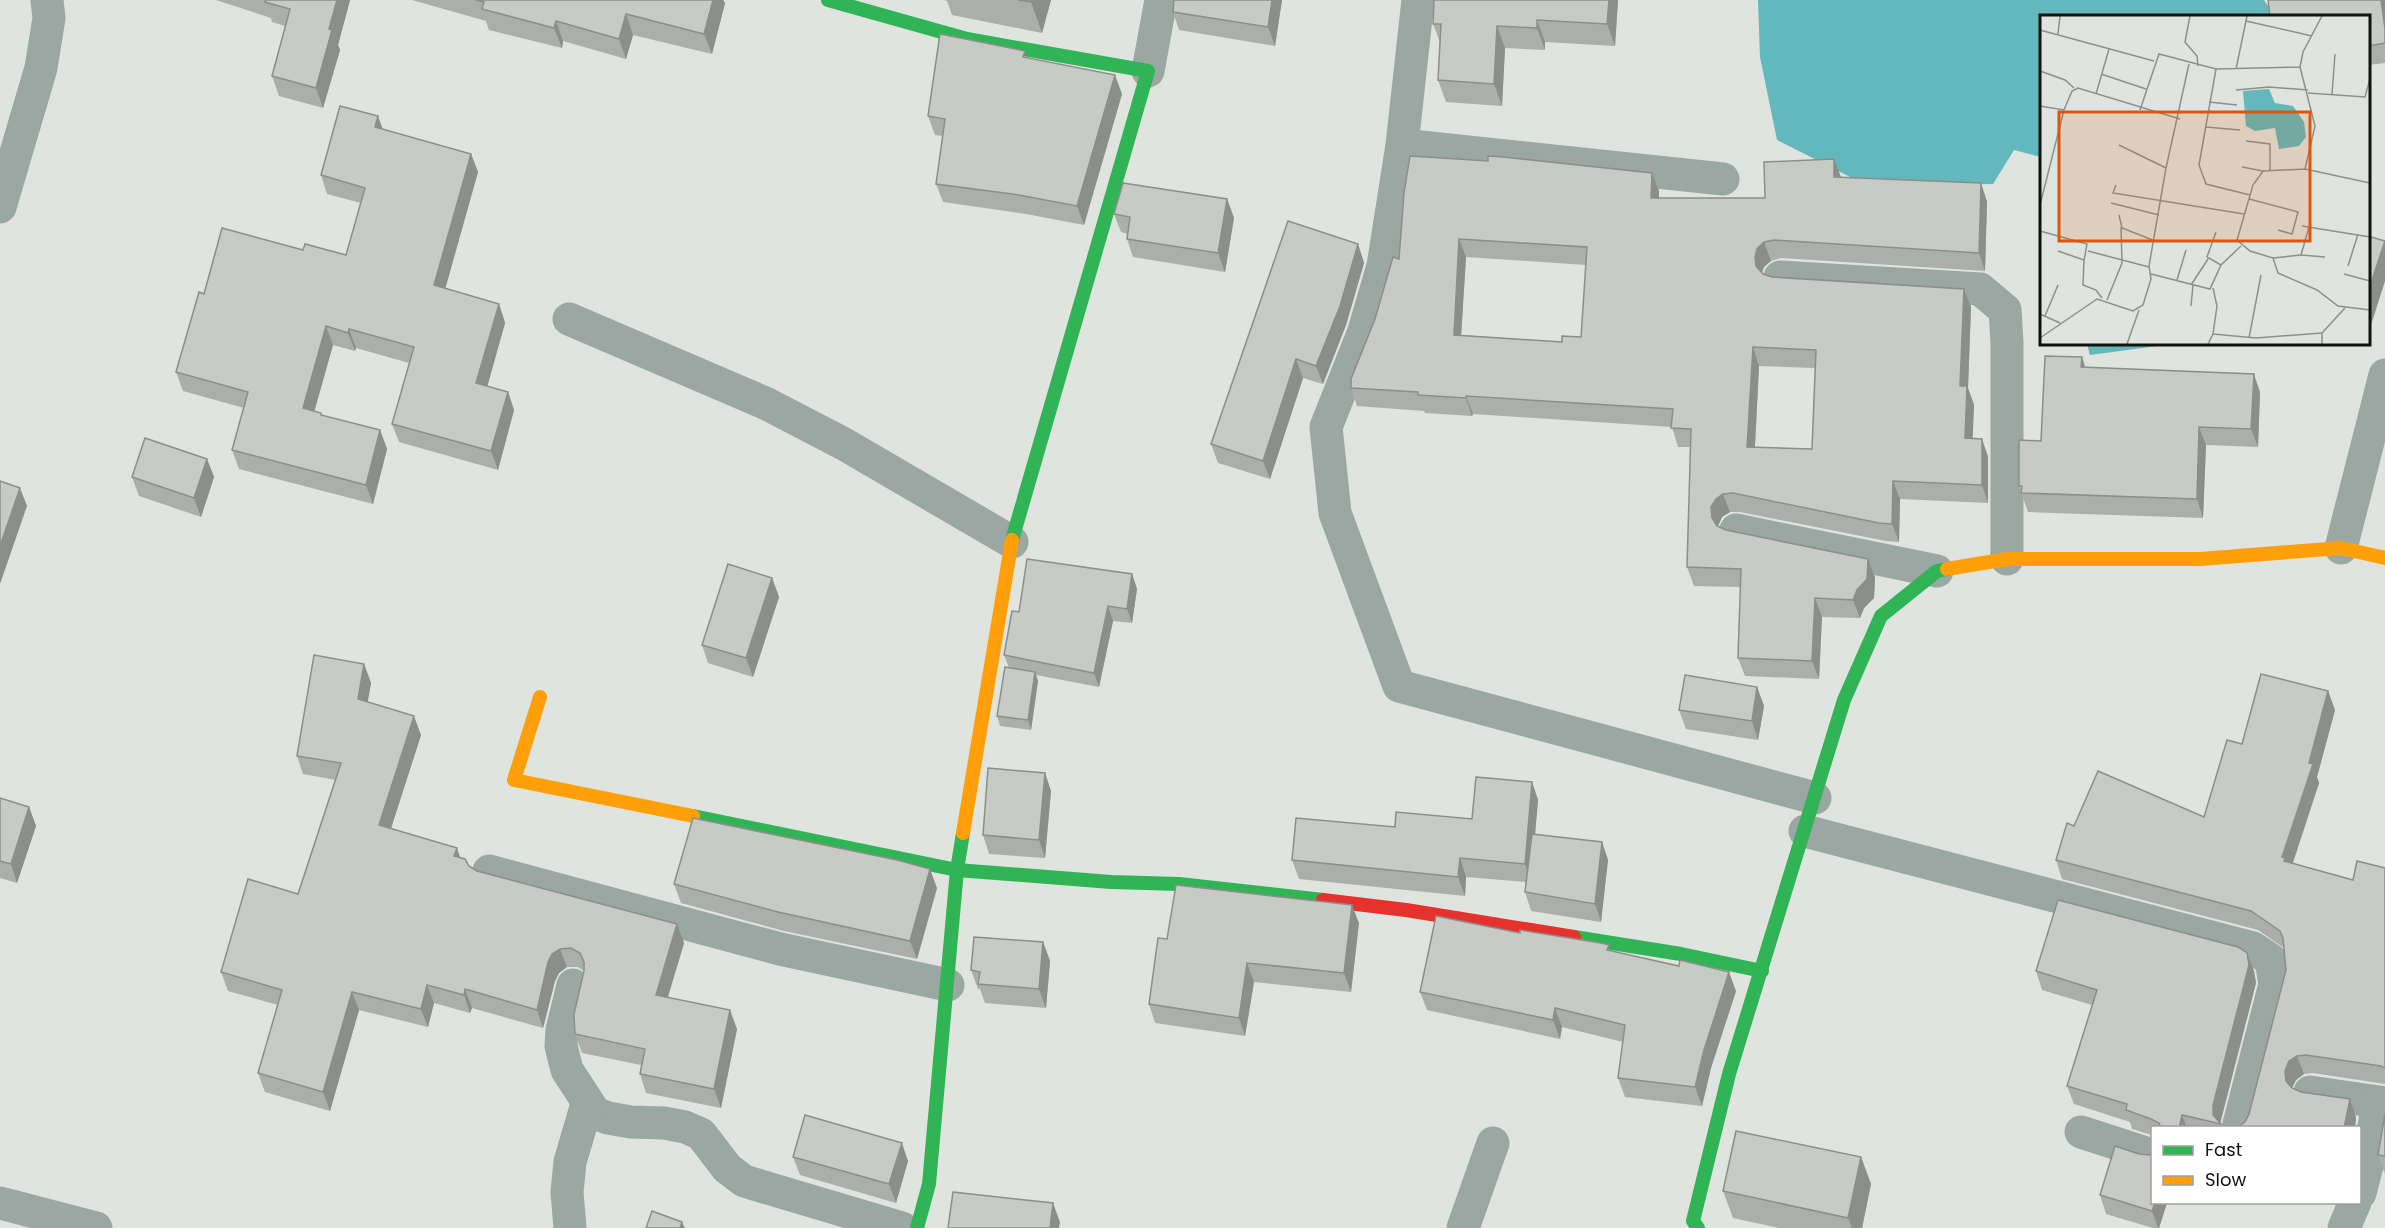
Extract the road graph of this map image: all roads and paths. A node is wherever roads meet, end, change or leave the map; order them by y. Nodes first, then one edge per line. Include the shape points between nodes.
1 (47, 0) edge
2 (828, 0) edge
3 (1161, 0) edge
4 (1418, 0) edge
5 (1148, 71) junction
6 (1402, 145) junction
7 (1723, 179) dead end
8 (0, 207) edge
9 (1780, 277) edge
10 (569, 319) dead end
11 (2385, 375) edge
12 (1736, 530) edge
13 (1012, 542) junction
14 (2341, 548) junction
15 (2385, 558) edge
16 (2007, 559) junction
17 (1937, 570) junction
18 (540, 697) dead end
19 (1815, 798) junction
20 (1805, 831) junction
21 (957, 870) junction
22 (489, 871) dead end
23 (1762, 971) junction
24 (573, 985) dead end
25 (948, 985) junction
26 (2310, 1092) edge
27 (2382, 1103) edge
28 (587, 1104) junction
29 (2239, 1126) edge
30 (2080, 1132) dead end
31 (1493, 1143) dead end
32 (2151, 1155) edge
33 (2361, 1188) edge
34 (0, 1203) edge
35 (2355, 1204) edge
36 (96, 1228) edge
37 (570, 1228) edge
38 (902, 1228) edge
39 (916, 1228) edge
40 (1463, 1228) edge
41 (1698, 1228) edge
42 (2344, 1228) edge

1 - 8 street via 49,18 41,68
2 - 5 street via 967,39
3 - 5 street
4 - 6 street
5 - 13 street
6 - 7 street
6 - 19 street via 1383,266 1364,331 1326,427 1335,513 1399,686
9 - 16 street via 1980,289 2005,310
10 - 13 street via 765,404 844,444
11 - 14 street
12 - 17 street
13 - 21 street
14 - 15 street
14 - 16 street via 2200,559
16 - 17 street
17 - 19 street via 1881,616 1844,700
18 - 21 street via 514,780
19 - 20 street
20 - 23 street
20 - 29 street via 2253,948 2271,960 2275,984
21 - 23 street via 1179,884 1406,910 1681,954
21 - 25 street
22 - 25 street via 780,949
23 - 41 street via 1729,1074 1693,1221
24 - 28 street via 561,1046 567,1070
25 - 39 street via 929,1184
26 - 27 street
27 - 33 street
28 - 37 street via 570,1162
28 - 38 street via 595,1113 608,1118 685,1127 701,1134 727,1168 744,1181
30 - 32 street
31 - 40 street
34 - 36 street
35 - 42 street

